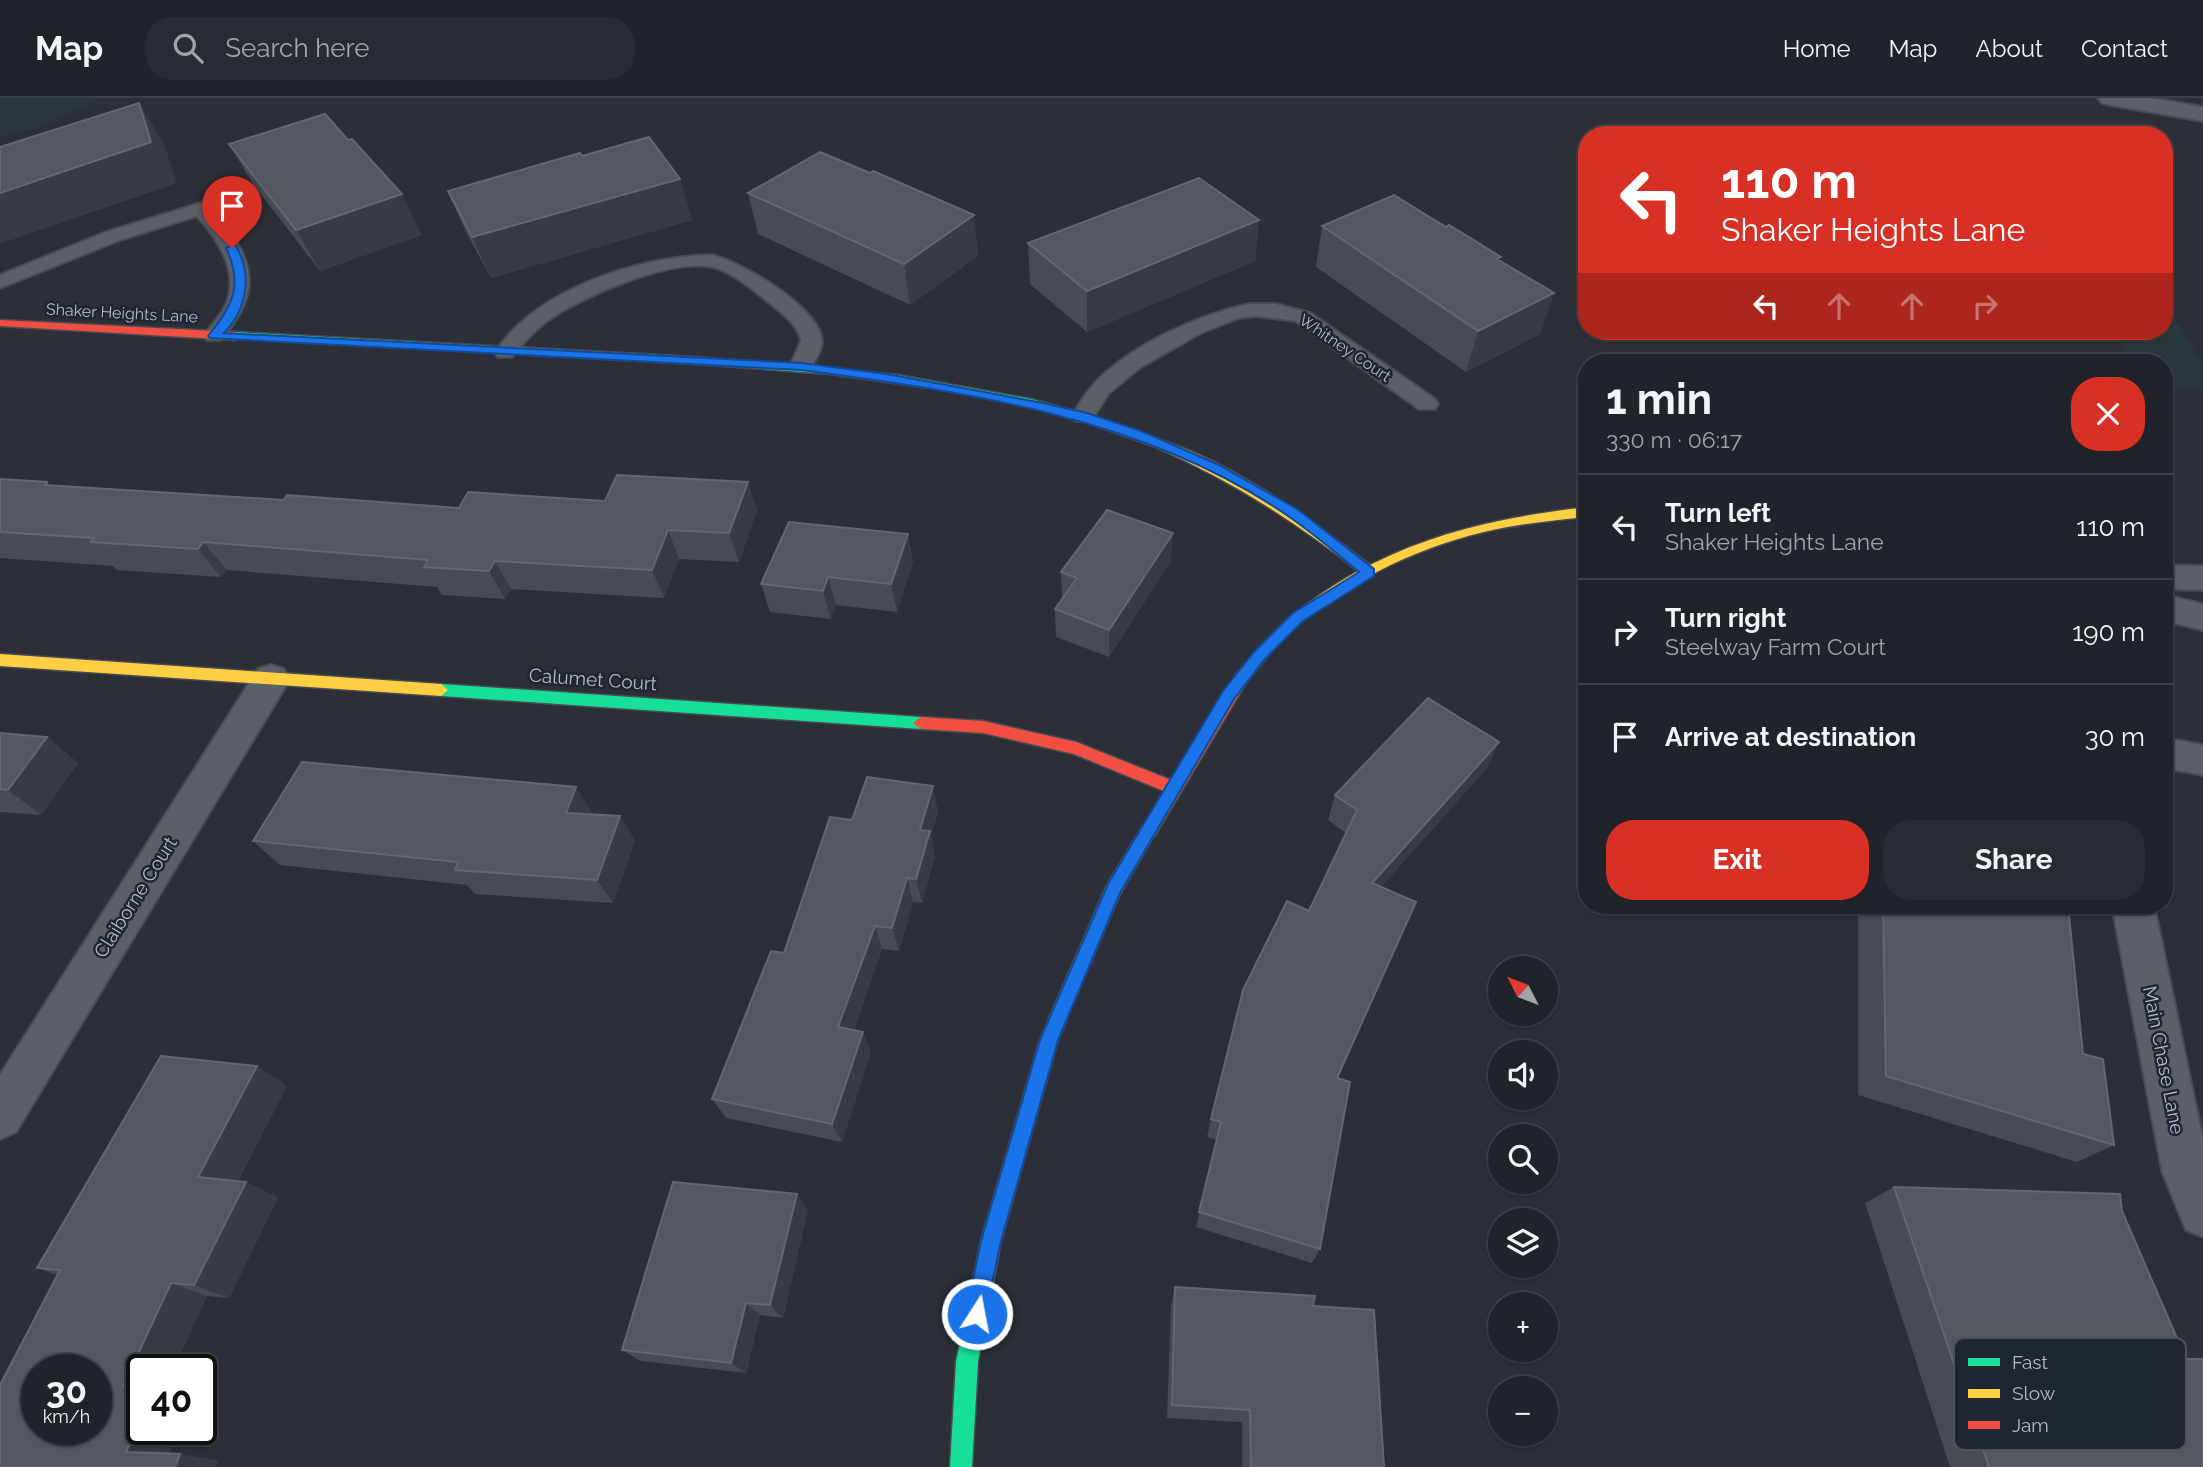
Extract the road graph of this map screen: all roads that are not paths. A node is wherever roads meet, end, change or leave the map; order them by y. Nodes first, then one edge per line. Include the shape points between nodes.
1 (2110, 98) edge
2 (2203, 114) edge
3 (0, 282) edge
4 (0, 323) edge
5 (214, 336) junction
6 (505, 352) junction
7 (801, 366) junction
8 (1427, 404) dead end
9 (1083, 416) junction
10 (1578, 513) edge
11 (1369, 572) junction
12 (2173, 577) edge
13 (2203, 578) edge
14 (2173, 610) edge
15 (2203, 617) edge
16 (0, 660) edge
17 (271, 679) junction
18 (2173, 754) edge
19 (2203, 760) edge
20 (1173, 788) junction
21 (2135, 914) edge
22 (0, 1116) edge
23 (2203, 1213) edge
24 (961, 1467) edge

1 - 2 street
3 - 5 lane via 113,236 201,209 225,235 239,262 240,294 229,321
4 - 5 street, Shaker Heights Lane
5 - 6 street, Shaker Heights Lane
6 - 7 street, Shaker Heights Lane
6 - 7 lane via 513,336 530,321 599,285 682,261 716,261 772,293 803,322 811,336
7 - 9 street, Shaker Heights Lane via 887,377
8 - 9 lane, Whitney Court via 1303,317 1266,309 1220,319 1153,351 1103,386
9 - 11 street, Shaker Heights Lane via 1173,448 1253,487
10 - 11 street via 1535,518 1438,541
11 - 20 street via 1298,617 1259,656 1229,695
12 - 13 street
14 - 15 street
16 - 17 street, Calumet Court
17 - 20 street, Calumet Court via 983,727 1076,748
17 - 22 street, Claiborne Court
18 - 19 street
20 - 24 street via 1114,890 1049,1040 991,1241 967,1363
21 - 23 street, Main Chase Lane via 2186,1171

